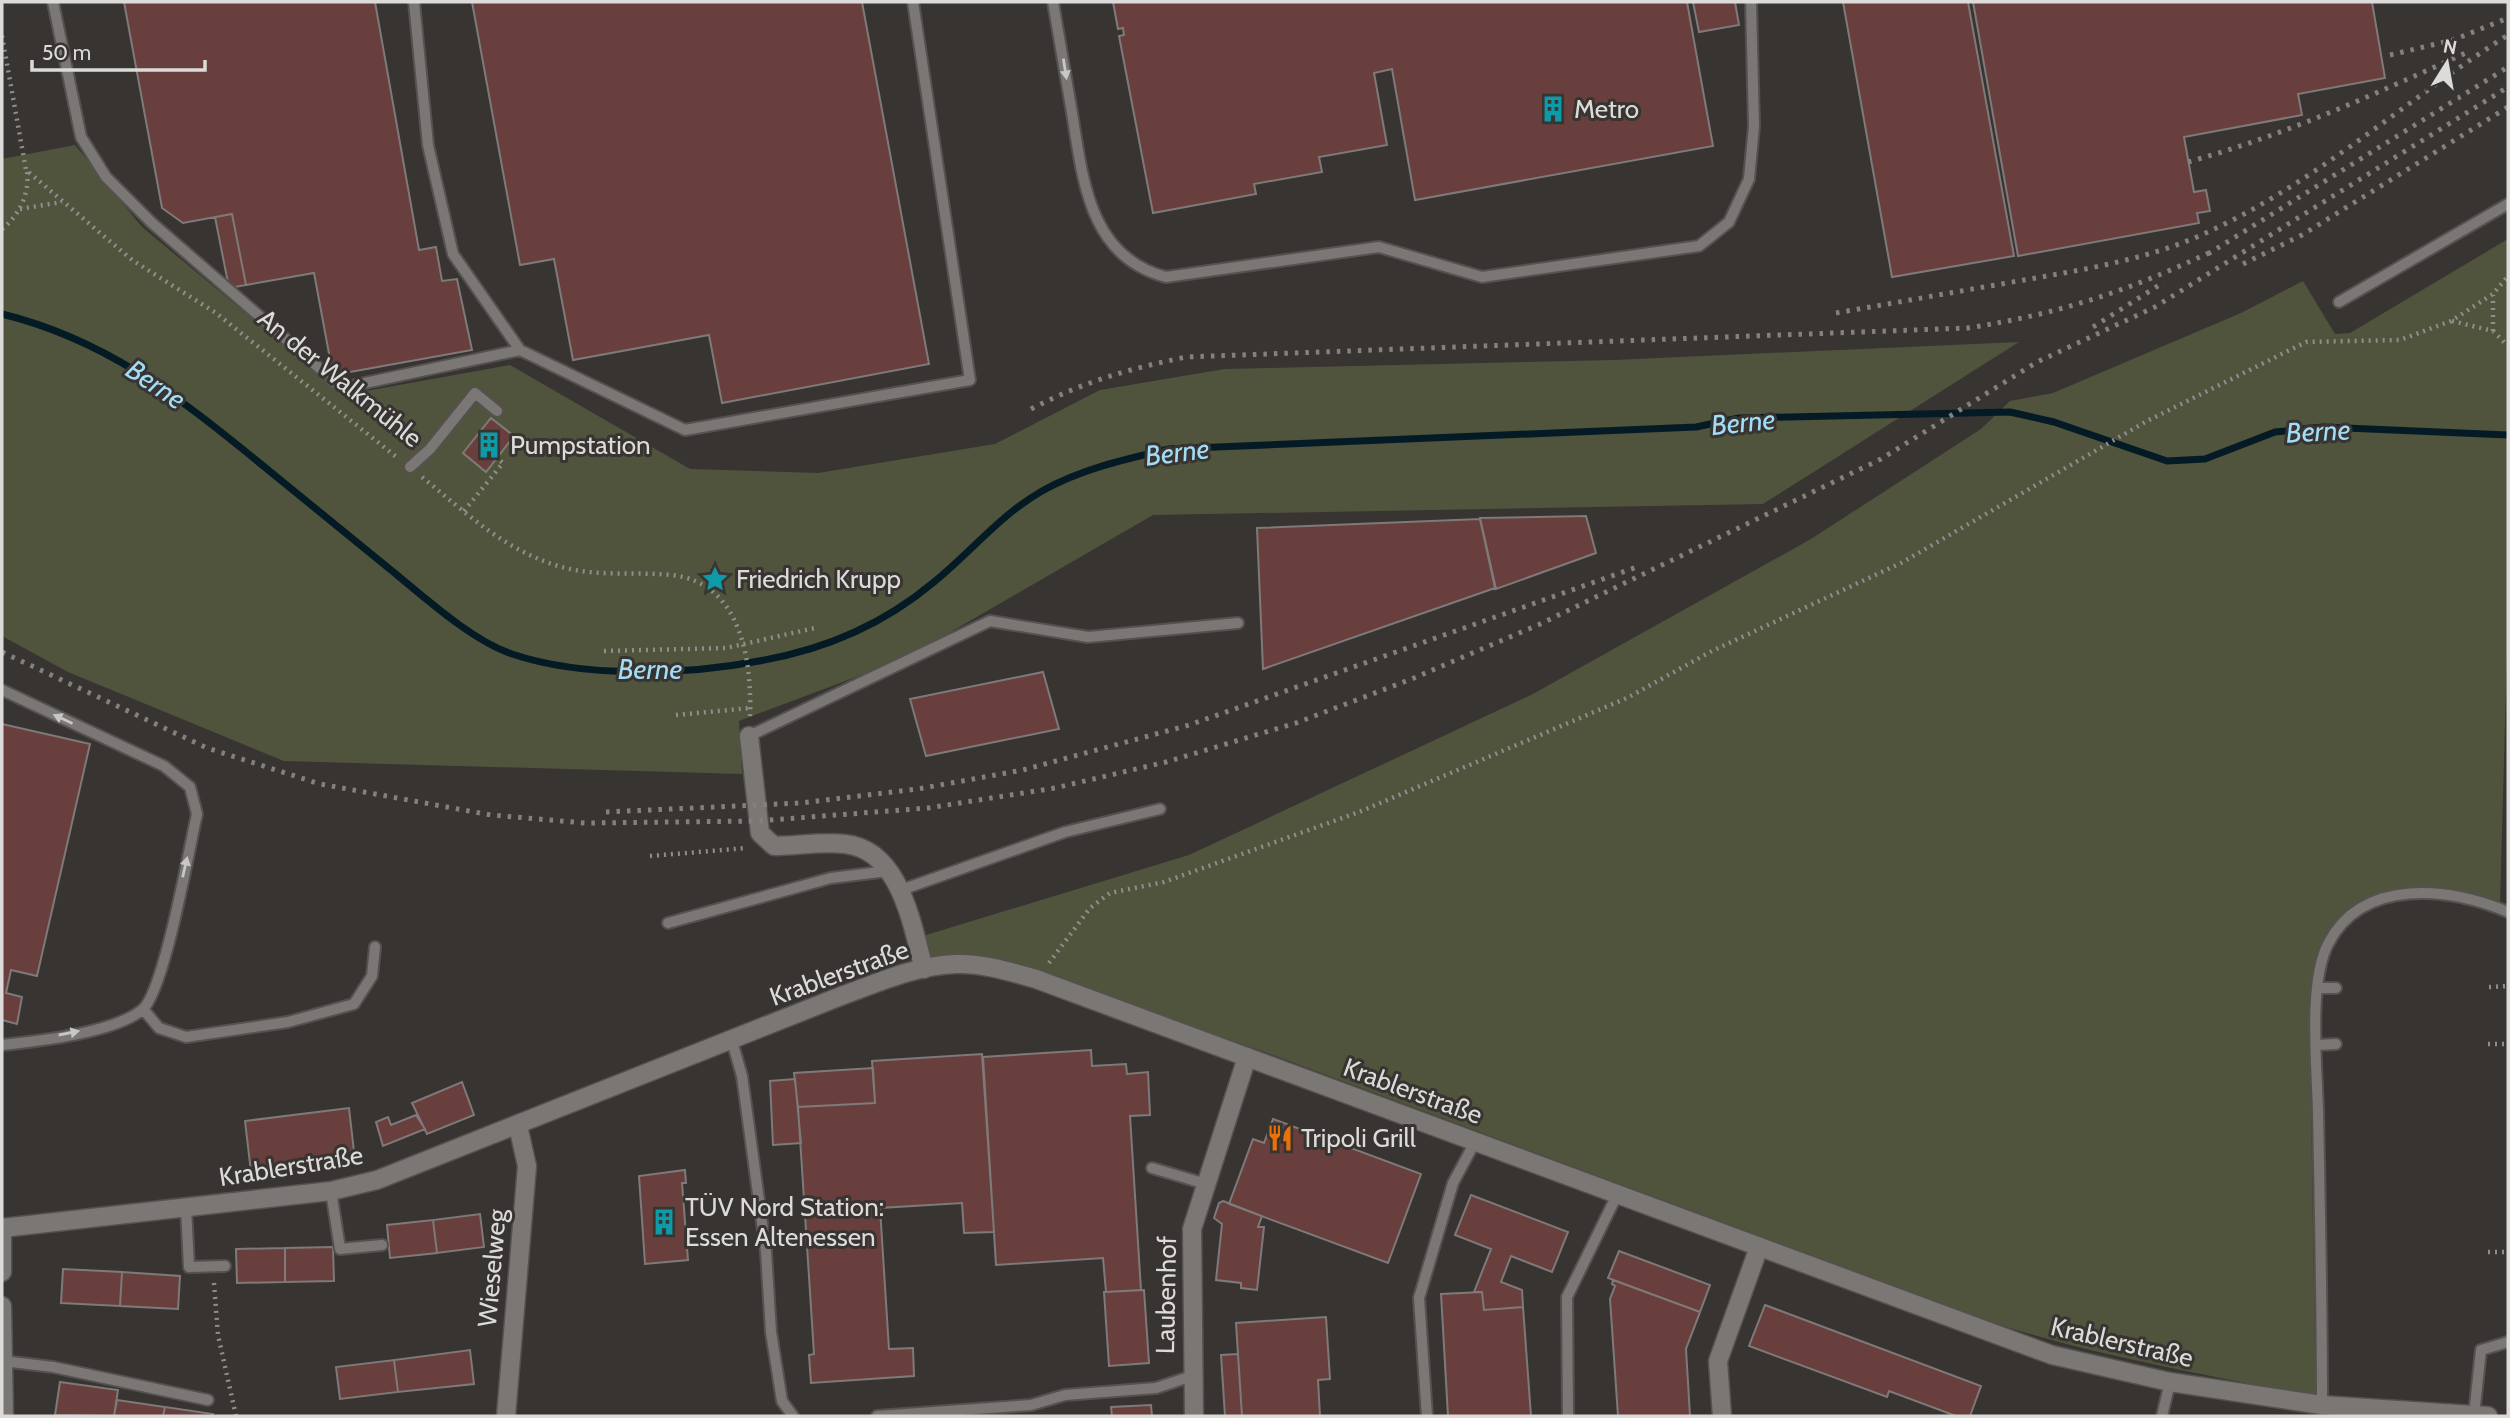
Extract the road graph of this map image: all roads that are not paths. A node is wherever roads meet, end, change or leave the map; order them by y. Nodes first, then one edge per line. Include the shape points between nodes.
1 (53, 2) edge
2 (414, 2) edge
3 (913, 2) edge
4 (1053, 2) edge
5 (1751, 2) edge
6 (2508, 204) edge
7 (2339, 302) dead end
8 (520, 350) junction
9 (497, 411) dead end
10 (410, 467) road end
11 (1238, 623) dead end
12 (2, 690) edge
13 (749, 736) joint
14 (1160, 809) dead end
15 (888, 871) junction
16 (901, 890) junction
17 (2508, 912) edge
18 (668, 923) dead end
19 (375, 947) dead end
20 (924, 970) junction
21 (2318, 988) junction
22 (2336, 988) dead end
23 (143, 1009) junction
24 (733, 1041) junction
25 (2336, 1044) dead end
26 (2, 1045) edge
27 (2317, 1045) junction
28 (1247, 1057) junction
29 (518, 1126) junction
30 (1475, 1142) junction
31 (1152, 1168) dead end
32 (1206, 1184) junction
33 (331, 1191) junction
34 (1617, 1195) junction
35 (186, 1208) junction
36 (2, 1228) edge
37 (382, 1245) dead end
38 (1759, 1248) junction
39 (219, 1266) road end
40 (2, 1272) edge
41 (2, 1306) edge
42 (2508, 1342) edge
43 (3, 1361) edge
44 (1192, 1376) junction
45 (2170, 1382) junction
46 (208, 1400) dead end
47 (2322, 1405) junction
48 (2474, 1415) edge
49 (4, 1416) edge
50 (506, 1416) edge
51 (793, 1416) edge
52 (877, 1416) edge
53 (1194, 1416) edge
54 (1427, 1416) edge
55 (1568, 1416) edge
56 (1722, 1416) edge
57 (2162, 1416) edge
58 (2488, 1416) edge

1 - 8 lane via 81,137 106,177 328,377 346,387
2 - 8 lane via 428,145 453,254
3 - 8 lane via 970,380 685,430
4 -> 5 lane via 1085,193 1101,229 1143,271 1166,277 1379,247 1482,278 1699,246 1729,222 1749,179 1754,126
6 - 7 lane
9 - 10 lane via 475,393
11 - 13 lane via 1088,636 990,621
23 -> 12 lane via 158,982 197,814 190,787 164,766
13 - 15 street via 760,833 774,846 844,844 866,849
14 - 16 lane via 1065,832
15 - 16 street
15 - 18 lane via 831,878
16 - 20 street
17 - 21 lane via 2460,895 2431,891 2381,900 2355,913 2329,942 2319,965
19 - 23 lane via 372,976 354,1004 288,1022 186,1037 159,1028
20 - 24 street, Krablerstraße via 852,992
20 - 28 street, Krablerstraße via 956,964 1023,976
21 - 22 lane
21 - 27 lane
26 -> 23 lane via 109,1025
24 - 29 street, Krablerstraße
24 - 51 lane via 747,1117 779,1387
25 - 27 lane
27 - 47 lane
28 - 30 street, Krablerstraße
28 - 32 street, Laubenhof
29 - 33 street, Krablerstraße via 377,1180
29 - 50 street, Wieselweg via 527,1166
30 - 34 street, Krablerstraße
30 - 54 lane via 1453,1183 1419,1298
31 - 32 lane
32 - 44 street, Laubenhof via 1192,1229
33 - 35 street, Krablerstraße
33 - 37 lane via 340,1249
34 - 38 street, Krablerstraße
34 - 55 lane via 1567,1297
35 - 36 street, Krablerstraße
35 - 39 lane via 189,1267
36 - 40 street
38 - 45 street, Krablerstraße via 2052,1355
38 - 56 street via 1718,1361
41 - 43 street
42 - 48 lane via 2482,1350
43 - 46 lane
43 - 49 street
44 - 52 lane via 1156,1388 1065,1395 1031,1405
44 - 53 street, Laubenhof
45 - 47 street, Krablerstraße
45 - 57 lane
47 - 48 street, Krablerstraße
48 - 58 street, Krablerstraße

